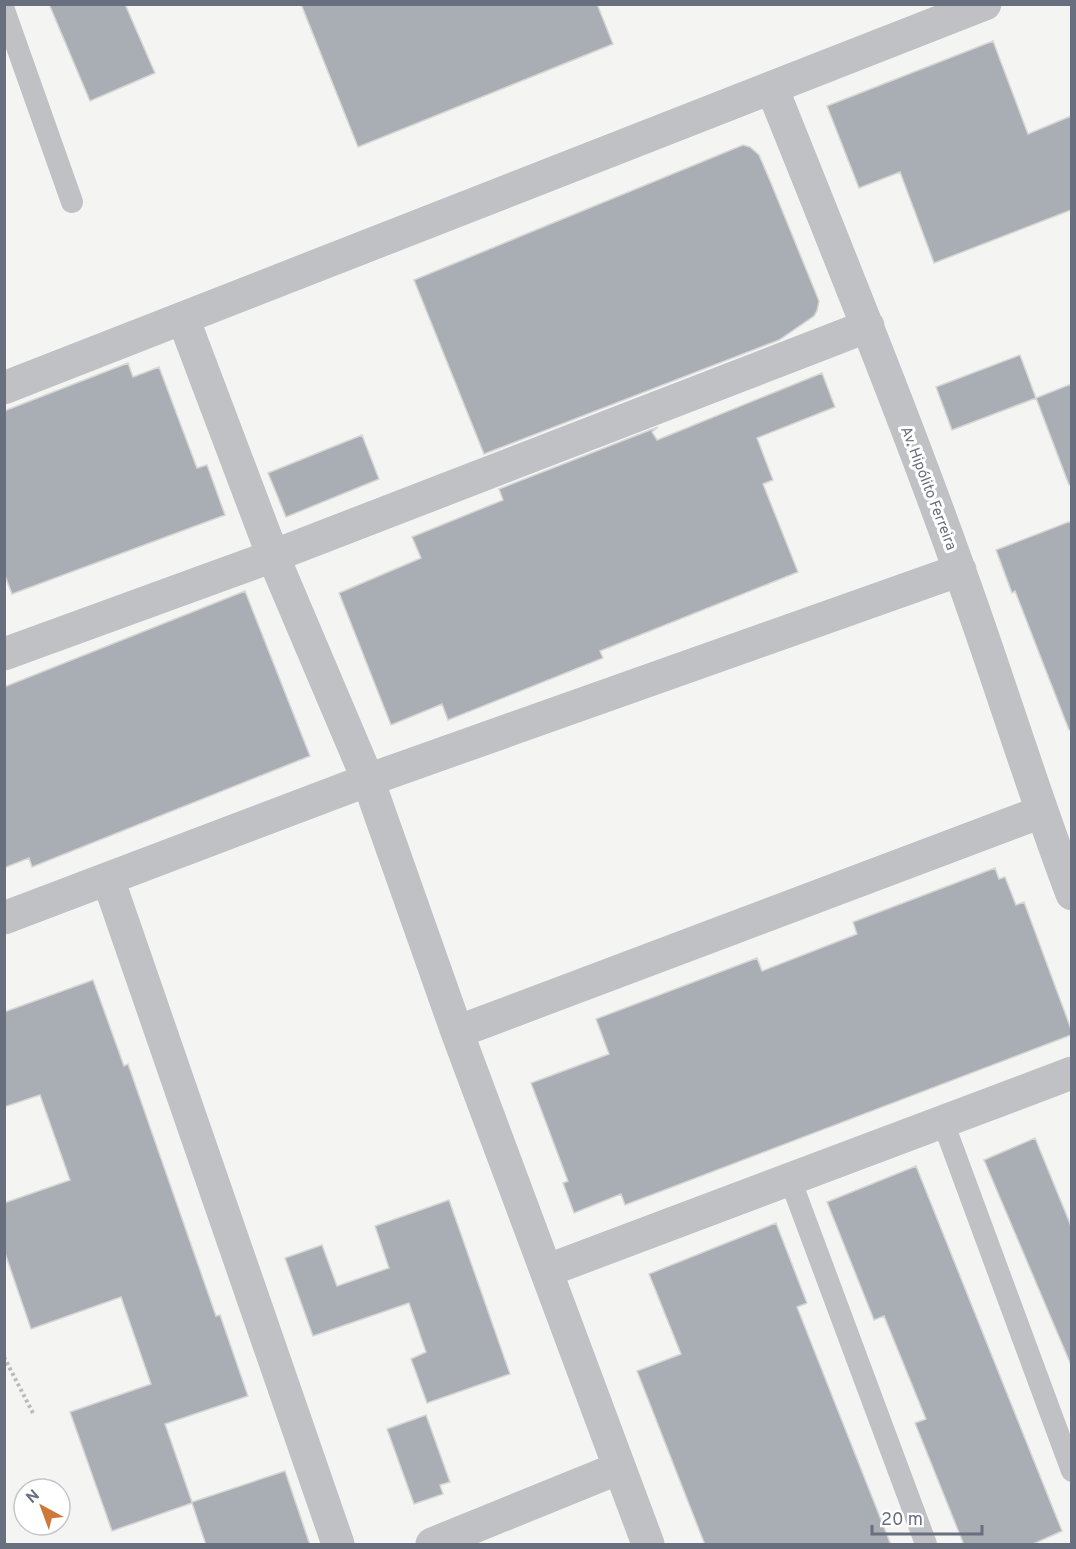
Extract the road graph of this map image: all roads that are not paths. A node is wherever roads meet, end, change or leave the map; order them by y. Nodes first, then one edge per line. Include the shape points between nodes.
1 (985, 4) edge
2 (4, 10) edge
3 (772, 88) junction
4 (72, 202) dead end
5 (183, 318) junction
6 (868, 326) junction
7 (4, 388) edge
8 (273, 556) junction
9 (960, 570) junction
10 (4, 654) edge
11 (368, 780) junction
12 (1041, 812) junction
13 (108, 879) junction
14 (1071, 894) edge
15 (4, 918) edge
16 (457, 1032) junction
17 (1071, 1073) edge
18 (943, 1122) junction
19 (790, 1179) junction
20 (546, 1271) junction
21 (619, 1468) junction
22 (1071, 1471) edge
23 (338, 1545) edge
24 (432, 1545) edge
25 (648, 1545) edge
26 (926, 1545) edge

1 - 3 street
2 - 4 lane
3 - 5 street
3 - 6 street, Av. Hipólito Ferreira
5 - 7 street
5 - 8 street
6 - 8 street
6 - 9 street, Av. Hipólito Ferreira
8 - 10 street
8 - 11 street
9 - 11 street
9 - 12 street, Av. Hipólito Ferreira
11 - 13 street
11 - 16 street
12 - 14 street, Av. Hipólito Ferreira
12 - 16 street
13 - 15 street
13 - 23 street
16 - 20 street
17 - 18 street
18 - 19 street
18 - 22 lane
19 - 20 street
19 - 26 lane
20 - 21 street
21 - 24 street
21 - 25 street

